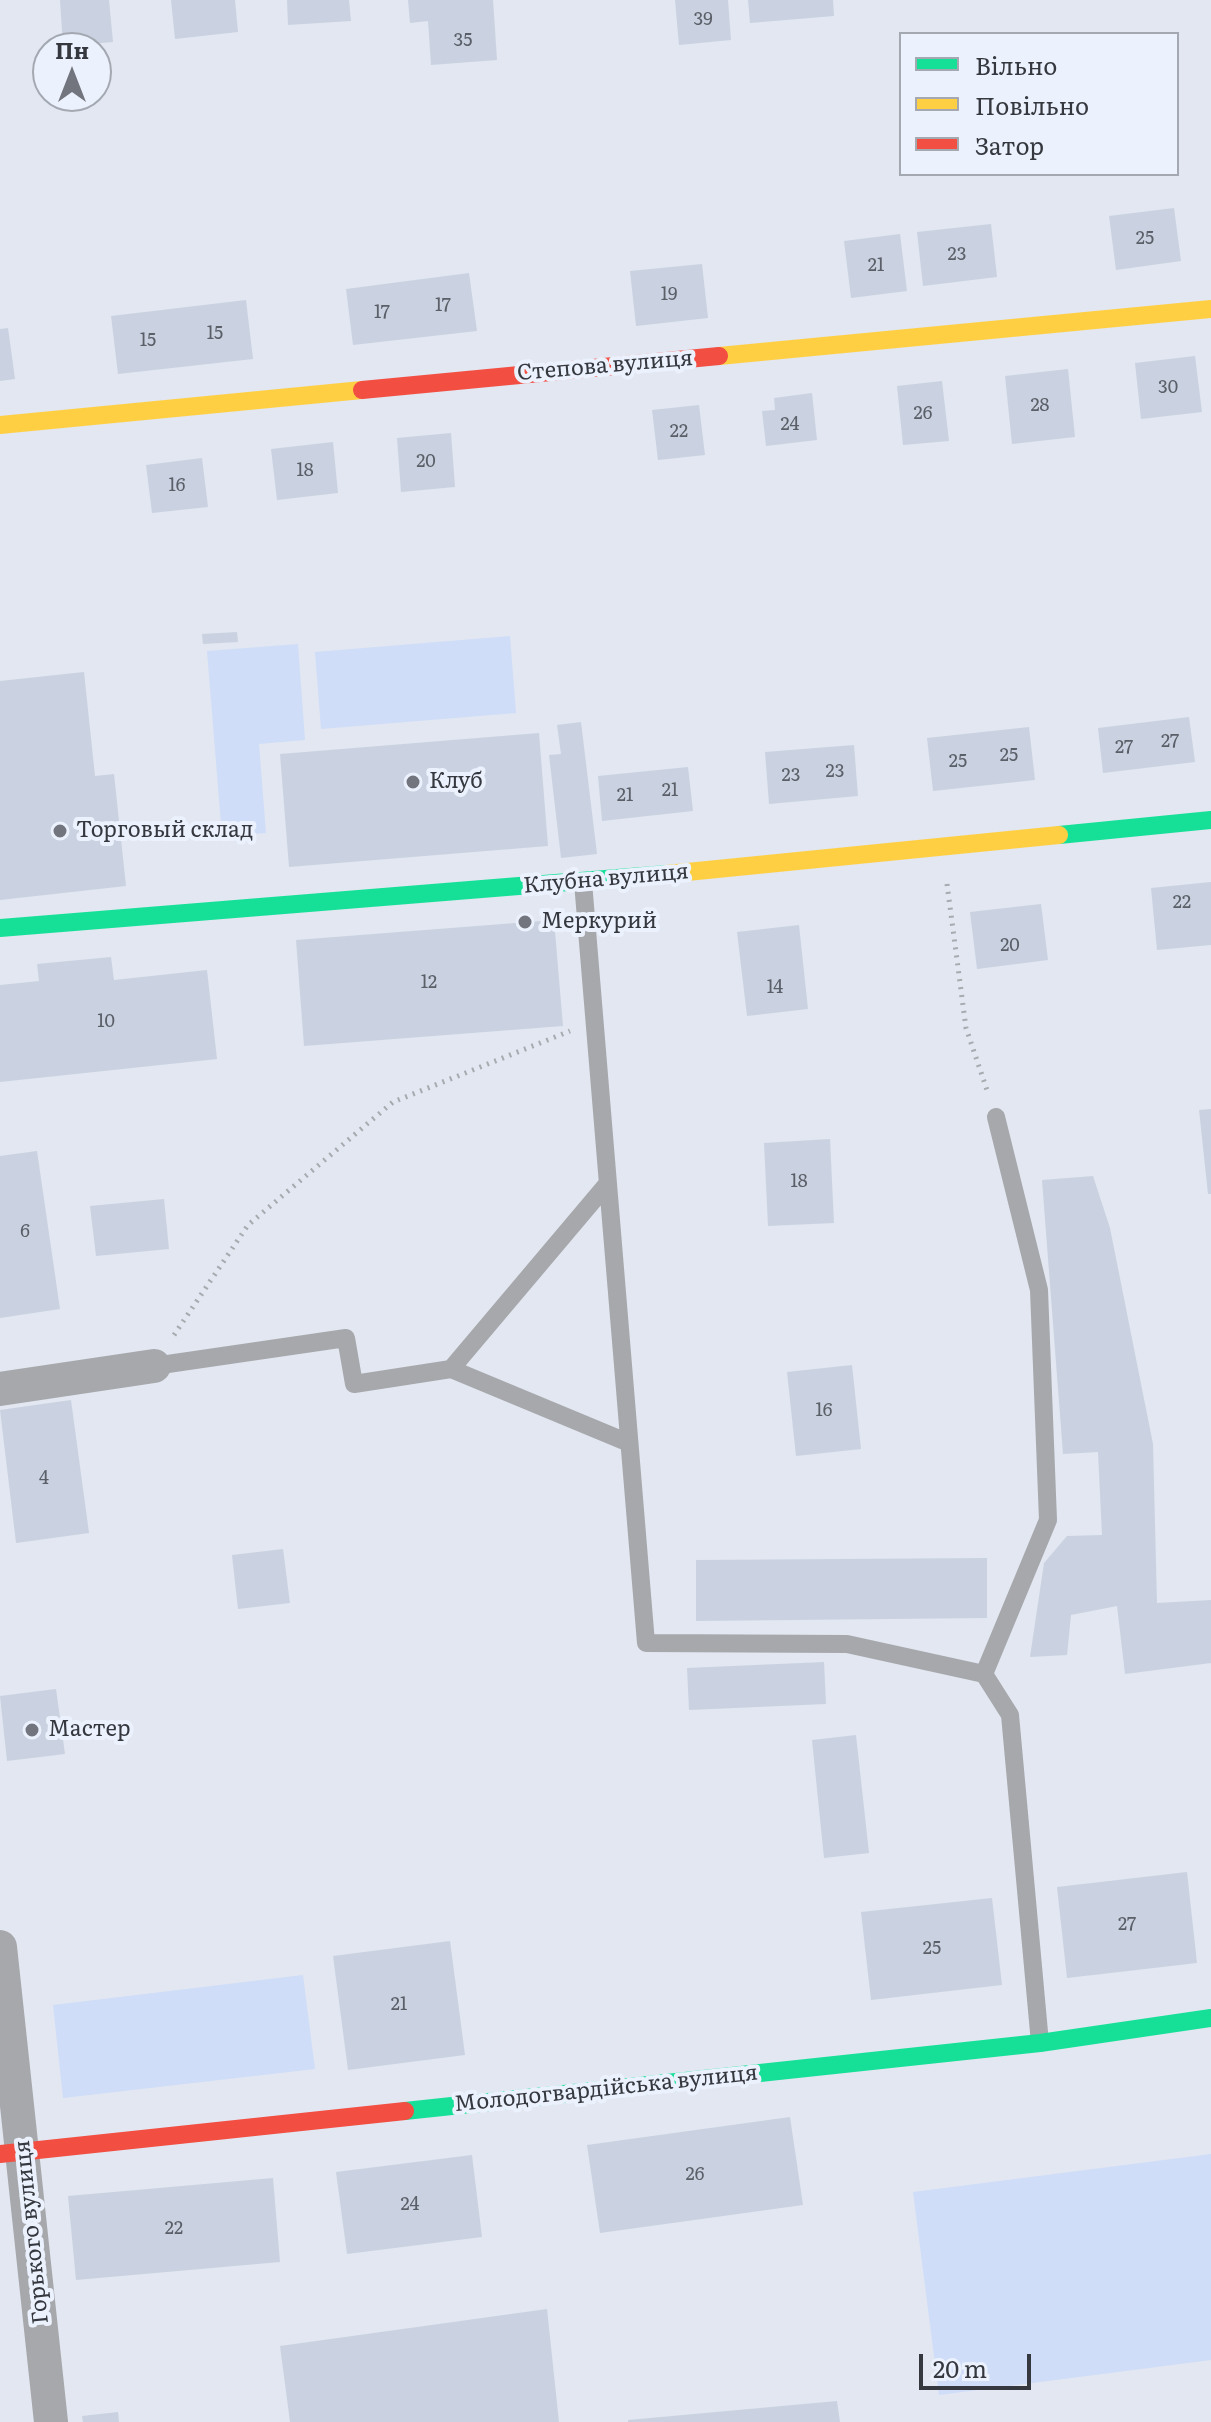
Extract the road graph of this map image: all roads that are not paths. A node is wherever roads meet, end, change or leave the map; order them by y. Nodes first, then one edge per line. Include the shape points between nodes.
1 (1211, 309) edge
2 (0, 425) edge
3 (1211, 820) edge
4 (583, 882) junction
5 (0, 928) edge
6 (996, 1117) road end
7 (608, 1183) junction
8 (154, 1366) joint
9 (451, 1369) junction
10 (0, 1389) edge
11 (629, 1443) junction
12 (984, 1674) junction
13 (1, 1962) edge
14 (1211, 2018) edge
15 (1040, 2043) junction
16 (12, 2153) edge
17 (51, 2422) edge

1 - 2 street, Степова вулиця
3 - 4 street, Клубна вулиця
4 - 5 street, Клубна вулиця
4 - 7 lane
6 - 12 lane via 1039,1290 1048,1520
7 - 9 lane
7 - 11 lane
8 - 9 lane via 346,1338 354,1384
8 - 10 street
9 - 11 lane
11 - 12 lane via 646,1643 847,1644
12 - 15 lane via 1010,1715
13 - 16 street, Горького вулиця
14 - 15 street, Молодогвардійська вулиця
15 - 16 street, Молодогвардійська вулиця
16 - 17 street, Горького вулиця

